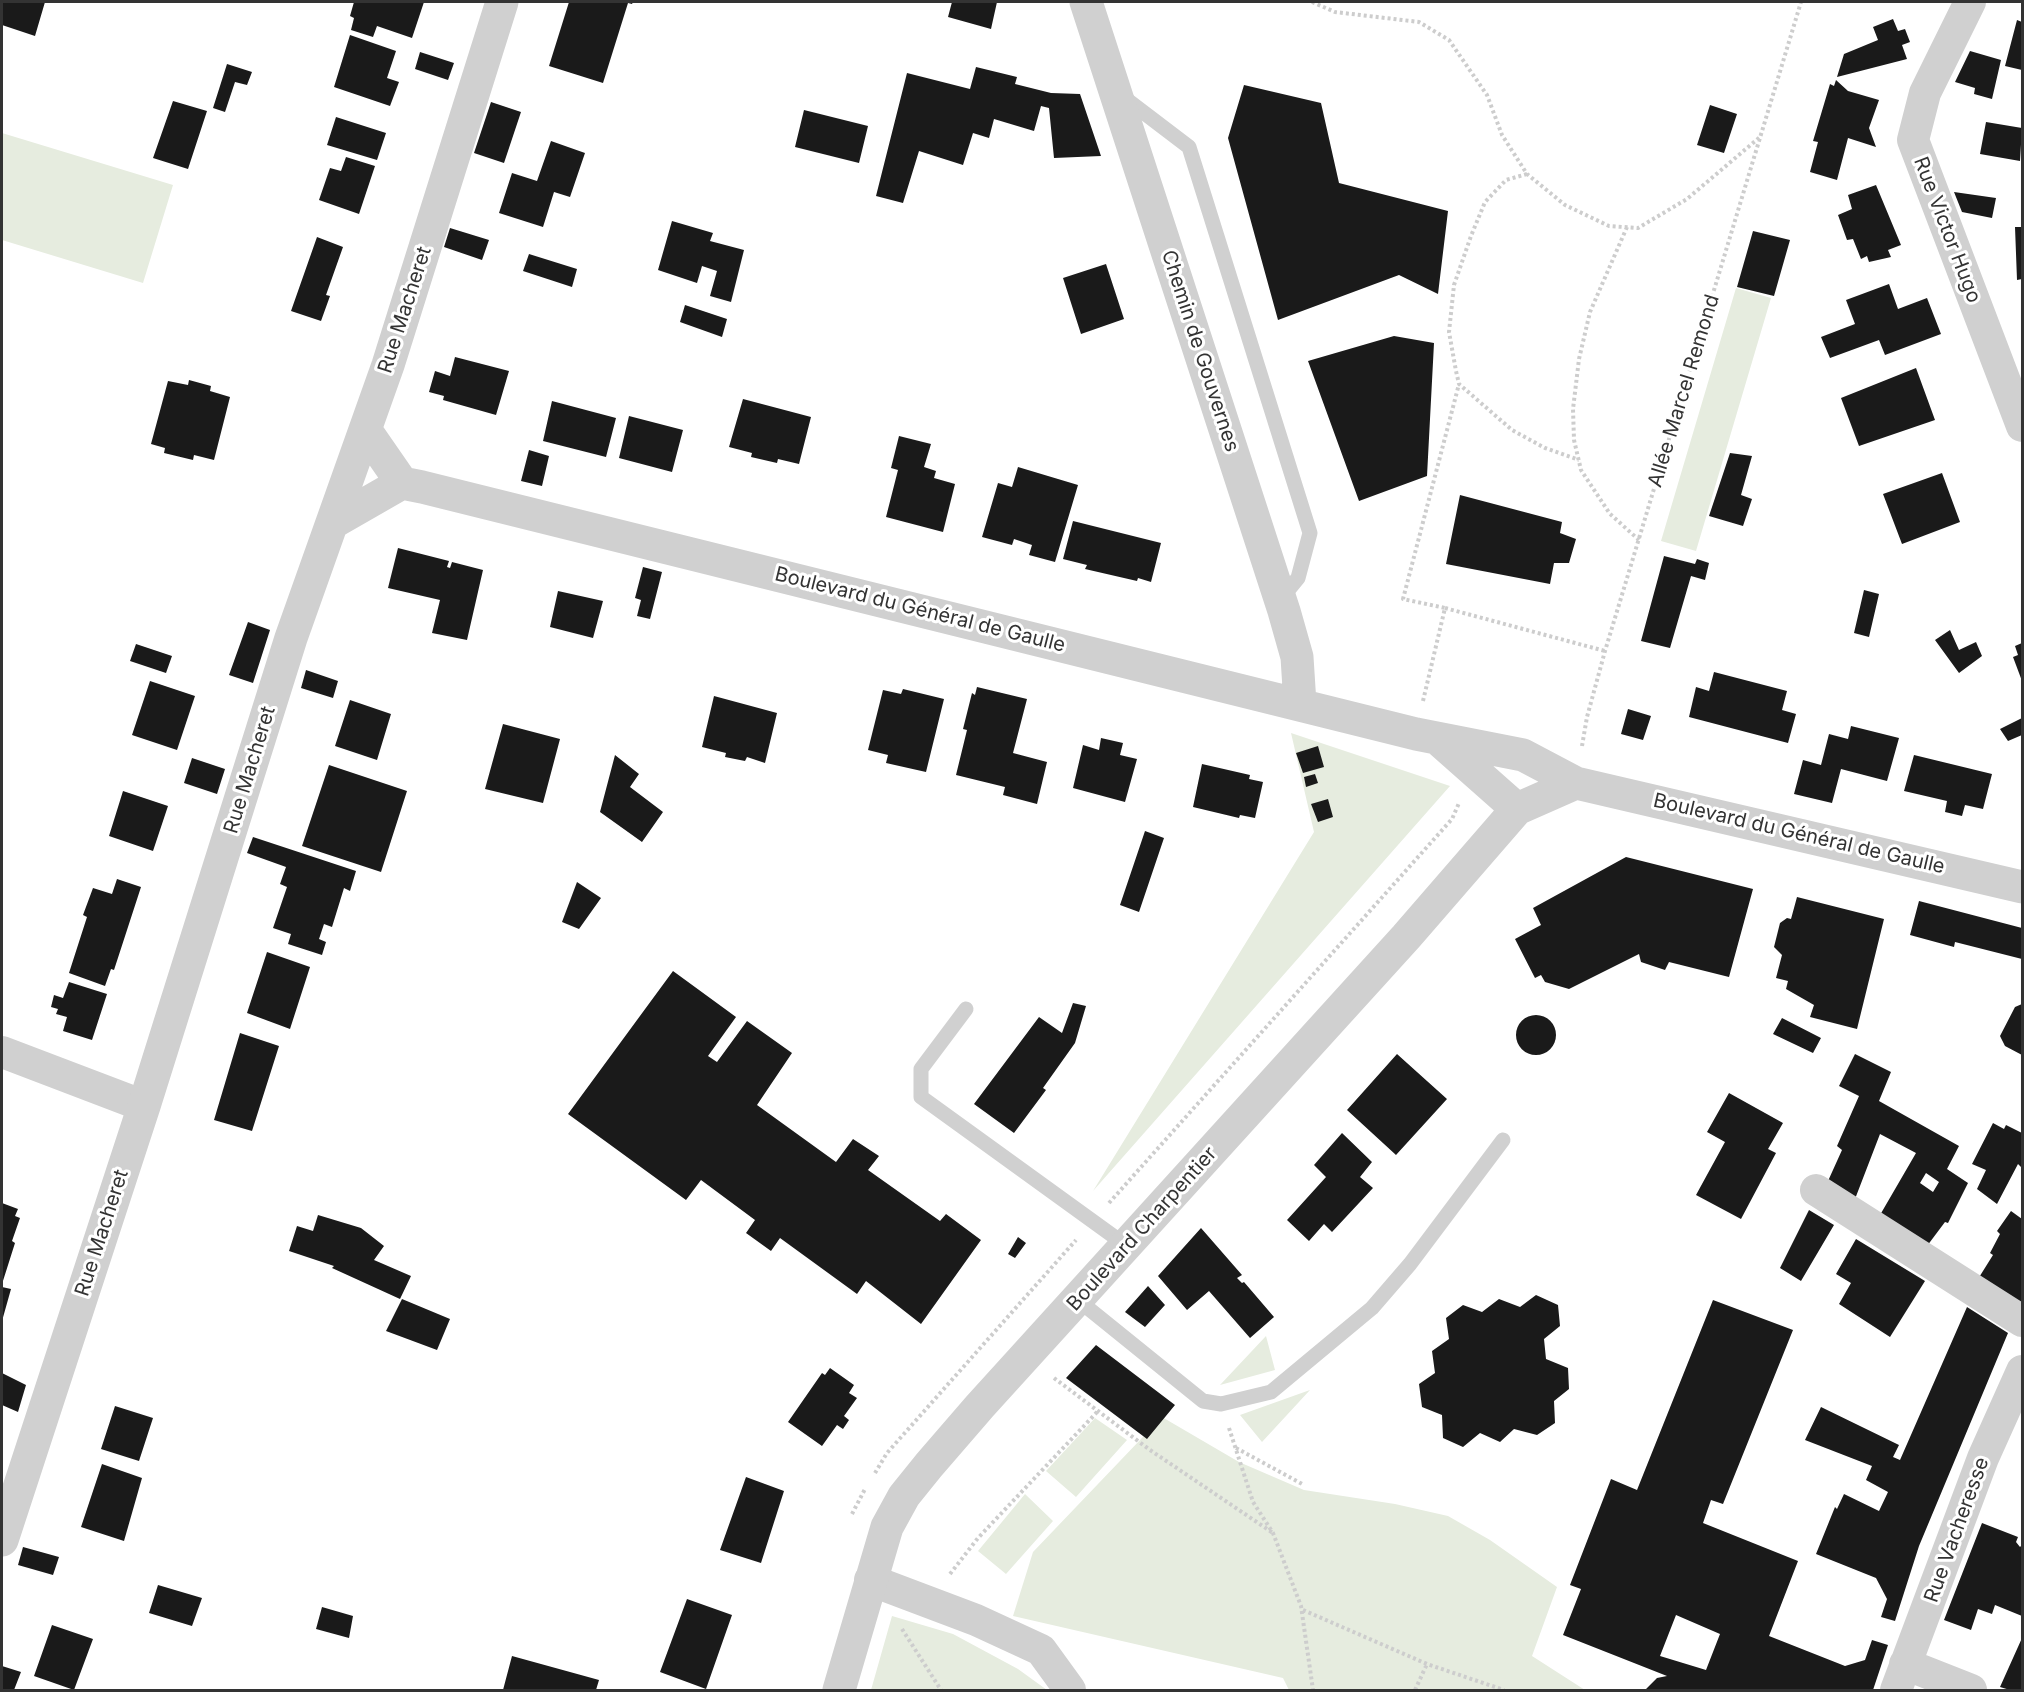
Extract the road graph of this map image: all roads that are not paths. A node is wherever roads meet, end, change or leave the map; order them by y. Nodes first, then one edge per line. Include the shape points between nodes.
1 (502, 2) edge
2 (1086, 2) edge
3 (1970, 2) edge
4 (1115, 91) junction
5 (2022, 426) edge
6 (366, 431) junction
7 (402, 483) junction
8 (334, 522) junction
9 (1280, 600) junction
10 (1300, 704) junction
11 (1427, 736) junction
12 (1576, 783) junction
13 (1517, 809) junction
14 (2022, 887) edge
15 (966, 1009) dead end
16 (2, 1052) edge
17 (144, 1106) junction
18 (1503, 1140) dead end
19 (1816, 1190) dead end
20 (1127, 1246) junction
21 (1078, 1300) junction
22 (2022, 1321) edge
23 (2022, 1371) edge
24 (2, 1540) edge
25 (870, 1580) junction
26 (1900, 1677) edge
27 (839, 1690) edge
28 (1070, 1690) edge
29 (1971, 1690) edge

1 - 6 street, Rue Macheret
2 - 4 street, Chemin de Gouvernes
3 - 5 street, Rue Victor Hugo via 1925,93 1913,140
4 - 9 street, Chemin de Gouvernes
4 - 9 lane via 1189,147 1310,533 1298,578
6 - 7 street
6 - 8 street, Rue Macheret
7 - 8 street
7 - 10 street, Boulevard du Général de Gaulle
8 - 17 street, Rue Macheret via 291,638
9 - 10 street, Chemin de Gouvernes via 1297,657
10 - 11 street, Boulevard du Général de Gaulle
11 - 12 street, Boulevard du Général de Gaulle via 1523,754
11 - 13 street, Boulevard du Général de Gaulle
12 - 13 street
12 - 14 street, Boulevard du Général de Gaulle
13 - 20 street, Boulevard Charpentier
15 - 20 lane via 921,1069 921,1096
16 - 17 street
17 - 24 street, Rue Macheret
18 - 21 lane via 1372,1308 1271,1392 1221,1404 1203,1401
19 - 22 street
20 - 21 street, Boulevard Charpentier
21 - 25 street, Boulevard Charpentier via 904,1496 887,1527
23 - 26 street, Rue Vacheresse via 1983,1458
25 - 27 street, Boulevard Charpentier
25 - 28 street via 976,1620 1041,1650
26 - 29 street

